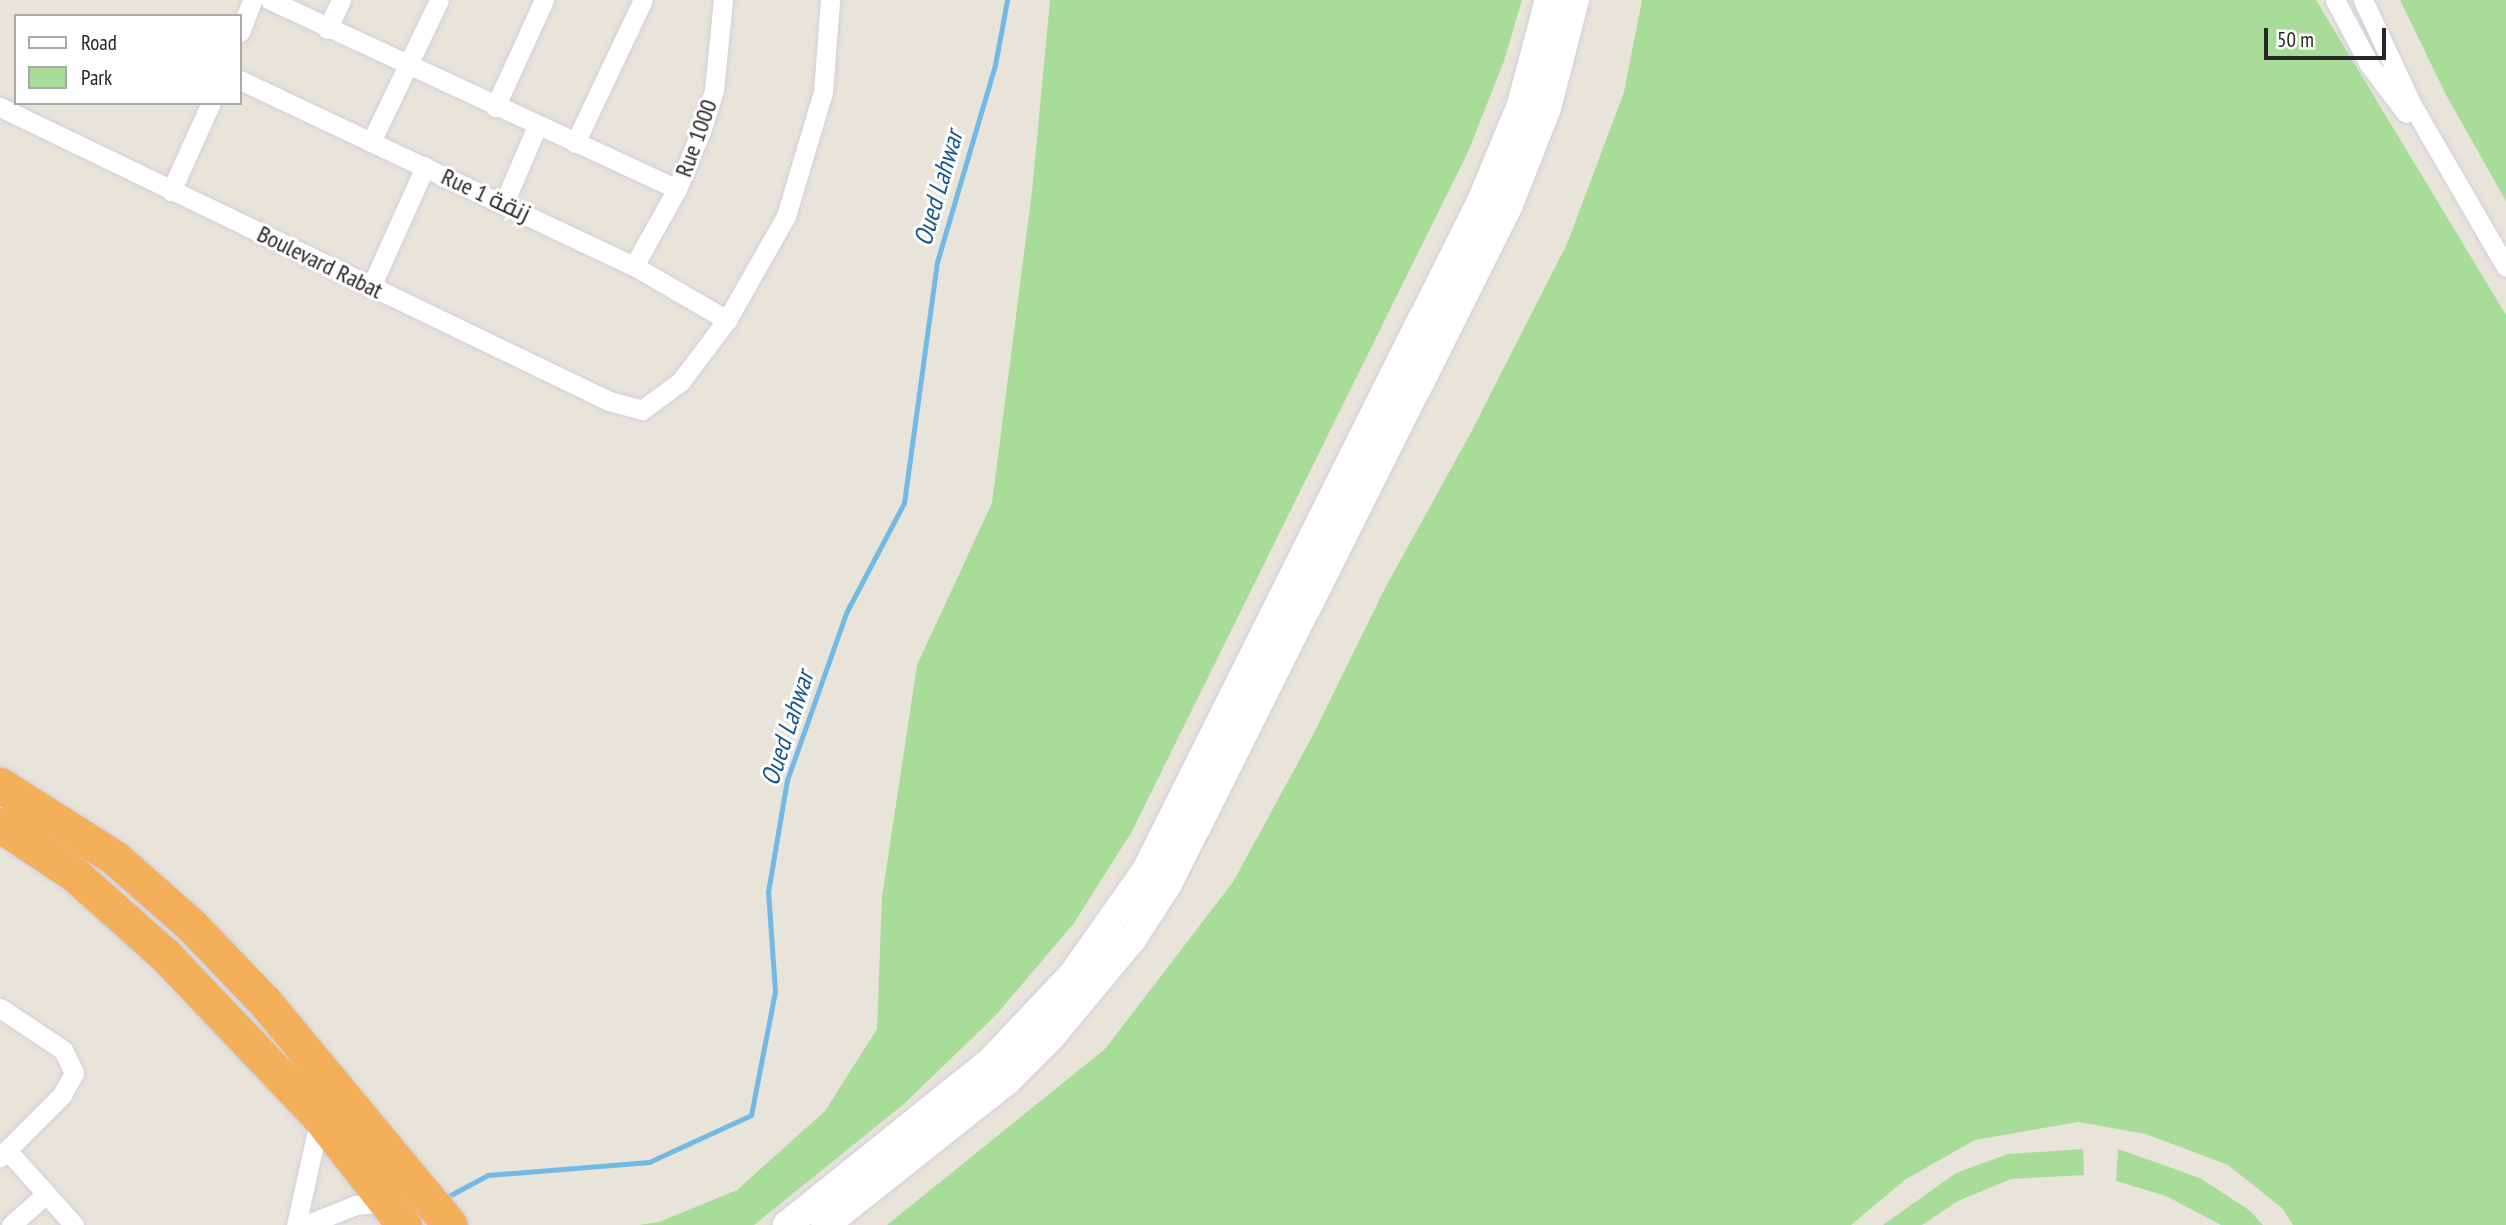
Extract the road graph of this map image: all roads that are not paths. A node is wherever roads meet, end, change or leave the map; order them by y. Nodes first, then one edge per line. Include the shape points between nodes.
1 (252, 0) edge
2 (270, 0) edge
3 (341, 0) edge
4 (439, 0) edge
5 (544, 0) edge
6 (643, 0) edge
7 (723, 0) edge
8 (830, 0) edge
9 (1549, 0) edge
10 (1575, 0) edge
11 (2335, 0) edge
12 (2363, 0) edge
13 (242, 27) edge
14 (327, 29) junction
15 (408, 68) junction
16 (242, 81) edge
17 (210, 105) edge
18 (0, 107) edge
19 (495, 107) junction
20 (537, 126) junction
21 (371, 142) junction
22 (575, 143) junction
23 (2444, 164) junction
24 (425, 167) junction
25 (677, 189) junction
26 (171, 191) junction
27 (504, 202) junction
28 (634, 266) junction
29 (2506, 267) edge
30 (371, 287) junction
31 (727, 320) junction
32 (0, 765) edge
33 (0, 785) edge
34 (0, 825) edge
35 (0, 849) edge
36 (1, 1012) edge
37 (335, 1110) junction
38 (4, 1154) edge
39 (46, 1194) junction
40 (396, 1214) edge
41 (11, 1225) edge
42 (74, 1225) edge
43 (296, 1225) edge
44 (305, 1225) edge
45 (450, 1225) edge
46 (787, 1225) edge
47 (825, 1225) edge

1 - 13 street
2 - 14 street
3 - 14 street
4 - 15 street
5 - 19 street
6 - 22 street
7 - 25 street, Rue 1000 via 714,90
8 - 31 street via 823,92 798,183 786,216
9 - 46 street via 1521,105 1482,199 1145,872 1073,974 990,1062
10 - 47 street via 1551,96 1508,207 1168,884 1094,990 1042,1047 1007,1081
11 - 23 street via 2370,64
12 - 23 street
14 - 15 street
15 - 19 street
15 - 21 street
16 - 21 street, Rue 1 زنقة
17 - 26 street
18 - 26 street, Boulevard Rabat
19 - 20 street
20 - 22 street
20 - 27 street
21 - 24 street, Rue 1 زنقة
22 - 25 street
23 - 29 street
24 - 27 street, Rue 1 زنقة
24 - 30 street
25 - 28 street, Rue 1000
26 - 30 street, Boulevard Rabat
27 - 28 street, Rue 1 زنقة
28 - 31 street, Rue 1 زنقة
30 - 31 street, Boulevard Rabat via 609,401 642,410 681,381
32 - 37 highway via 52,796 227,936 341,1075
33 - 37 highway via 115,858 192,926 264,1001
34 - 37 highway via 74,874
35 - 37 highway via 110,928 203,1012 290,1102
36 - 38 street via 63,1050 74,1073 62,1095
37 - 40 highway
37 - 43 street
37 - 45 highway via 423,1191
38 - 39 street
39 - 41 street
39 - 42 street
40 - 44 street via 355,1205

